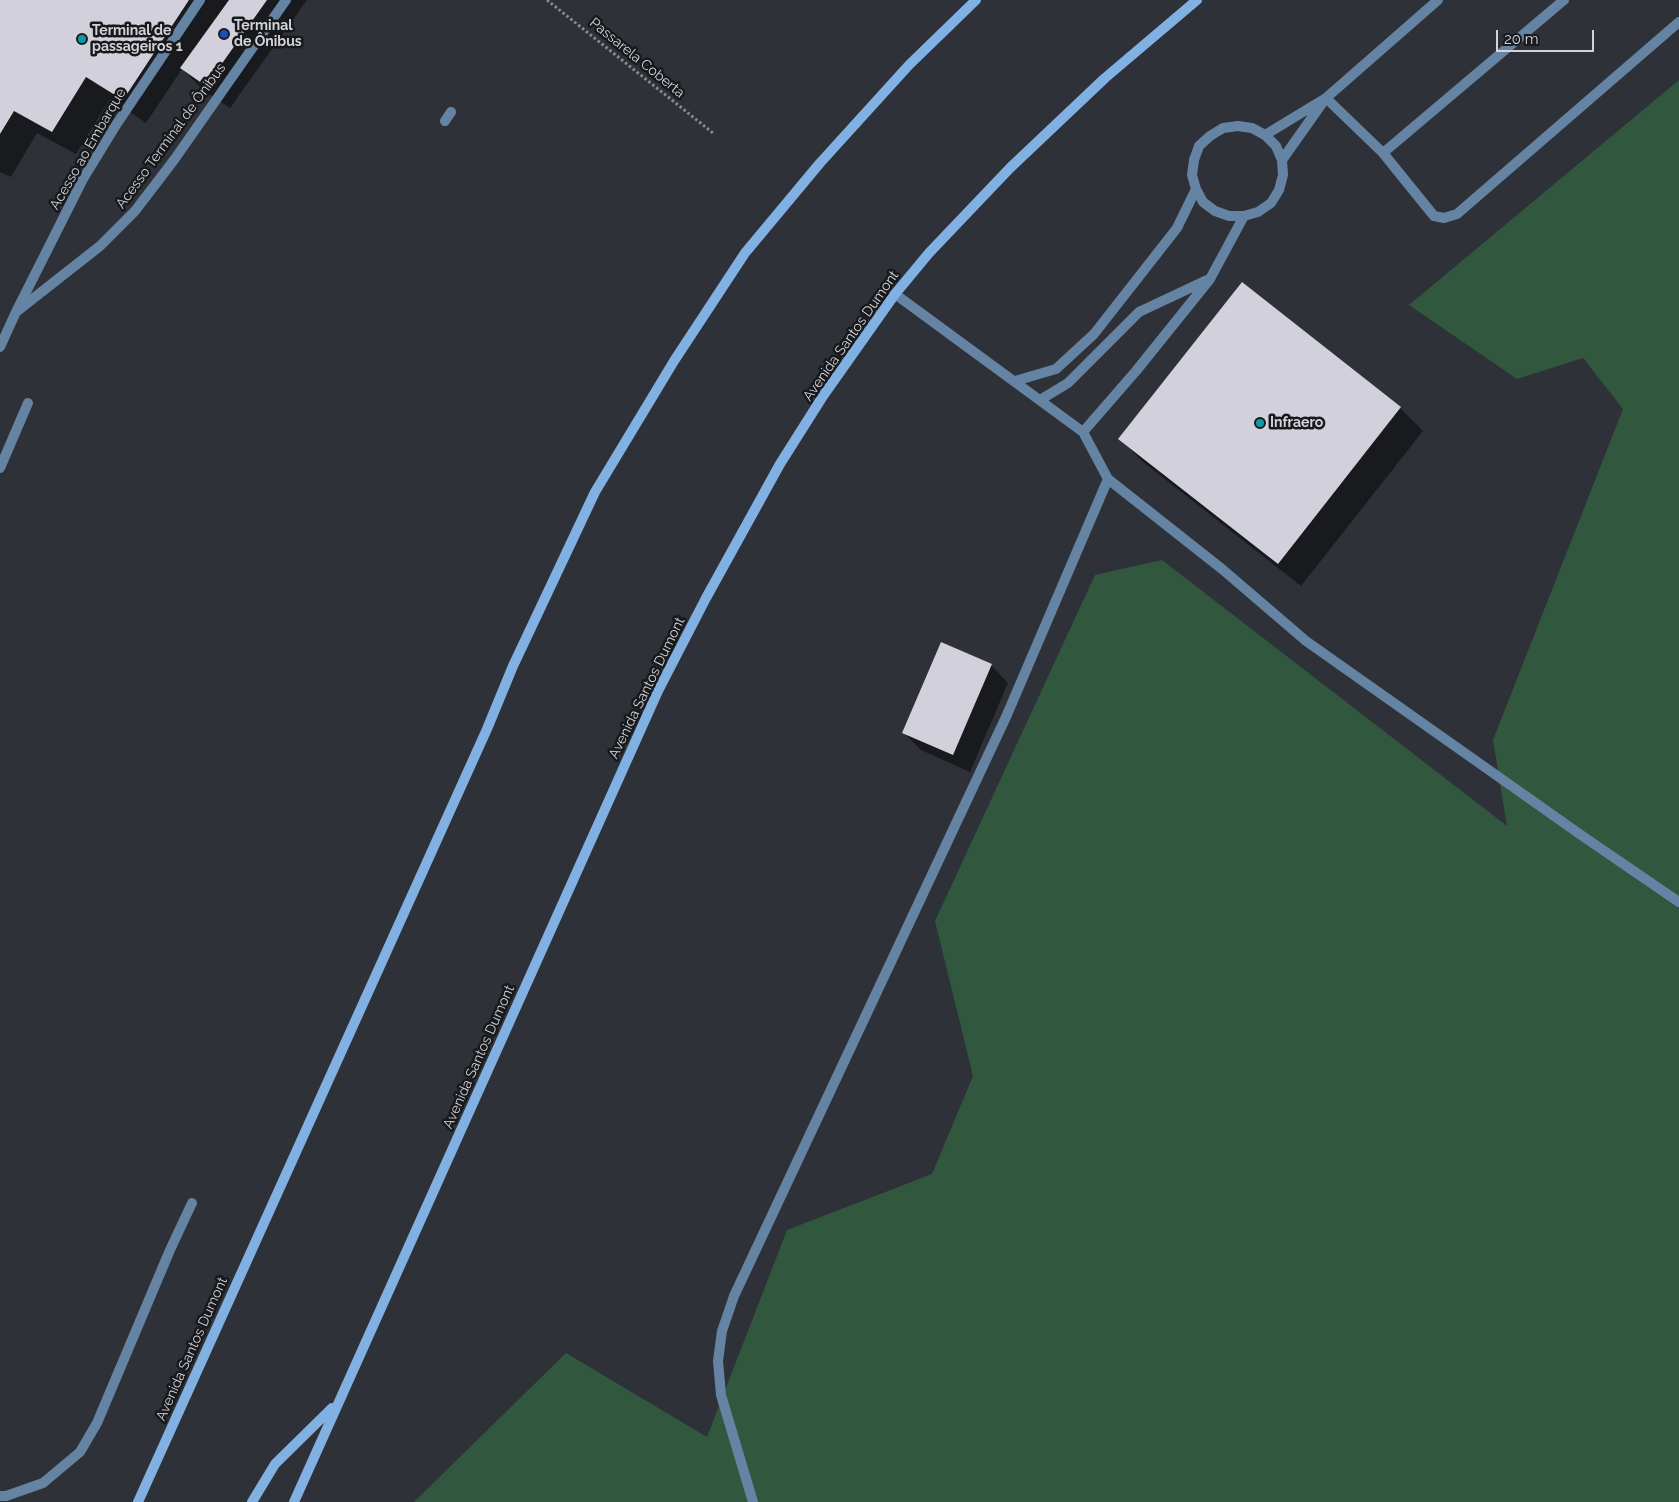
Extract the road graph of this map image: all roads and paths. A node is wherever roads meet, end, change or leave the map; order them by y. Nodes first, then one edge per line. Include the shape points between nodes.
1 (200, 0) edge
2 (286, 0) edge
3 (547, 0) edge
4 (976, 0) edge
5 (1197, 0) edge
6 (1438, 0) edge
7 (1564, 0) edge
8 (1679, 22) edge
9 (1326, 98) junction
10 (451, 112) dead end
11 (444, 121) dead end
12 (713, 134) dead end
13 (1265, 135) junction
14 (1383, 153) junction
15 (1282, 160) junction
16 (1196, 189) junction
17 (1244, 216) junction
18 (1210, 279) junction
19 (895, 294) junction
20 (16, 312) junction
21 (0, 348) edge
22 (1015, 381) junction
23 (1040, 400) junction
24 (28, 404) dead end
25 (1083, 432) junction
26 (0, 468) edge
27 (1108, 479) junction
28 (1679, 902) edge
29 (192, 1203) dead end
30 (337, 1404) junction
31 (0, 1496) edge
32 (138, 1502) edge
33 (252, 1502) edge
34 (294, 1502) edge
35 (753, 1502) edge

1 - 20 street, Acesso ao Embarque via 83,179
2 - 20 street, Acesso Terminal de Ônibus via 135,211 100,246
3 - 12 path, Passarela Coberta
4 - 32 main road, Avenida Santos Dumont via 909,65 820,163 745,253 674,360 595,492 513,666 488,729
5 - 19 main road, Avenida Santos Dumont via 1106,78 1010,168 928,253
6 - 9 street
7 - 14 street
8 - 14 street via 1457,214 1444,218 1434,216
9 - 13 street
9 - 14 street
9 - 15 street
10 - 11 street
13 - 15 street via 1276,146
13 - 16 street via 1252,128 1238,126 1223,128 1210,136 1200,146 1194,160 1192,175
15 - 17 street via 1283,175 1271,203
16 - 17 street via 1203,202 1215,211
16 - 22 street via 1177,228 1094,334 1056,369
17 - 18 street
18 - 23 street via 1139,312 1068,383
18 - 25 street
19 - 22 street
19 - 30 main road, Avenida Santos Dumont via 780,464 658,691
20 - 21 street, Acesso ao Embarque
22 - 23 street
23 - 25 street
24 - 26 street
25 - 27 street
27 - 28 street via 1306,640
27 - 35 street via 1006,717 734,1296 722,1331 718,1361 721,1395
29 - 31 street via 97,1423 80,1452 44,1483
30 - 33 main road via 276,1464
30 - 34 main road, Avenida Santos Dumont

